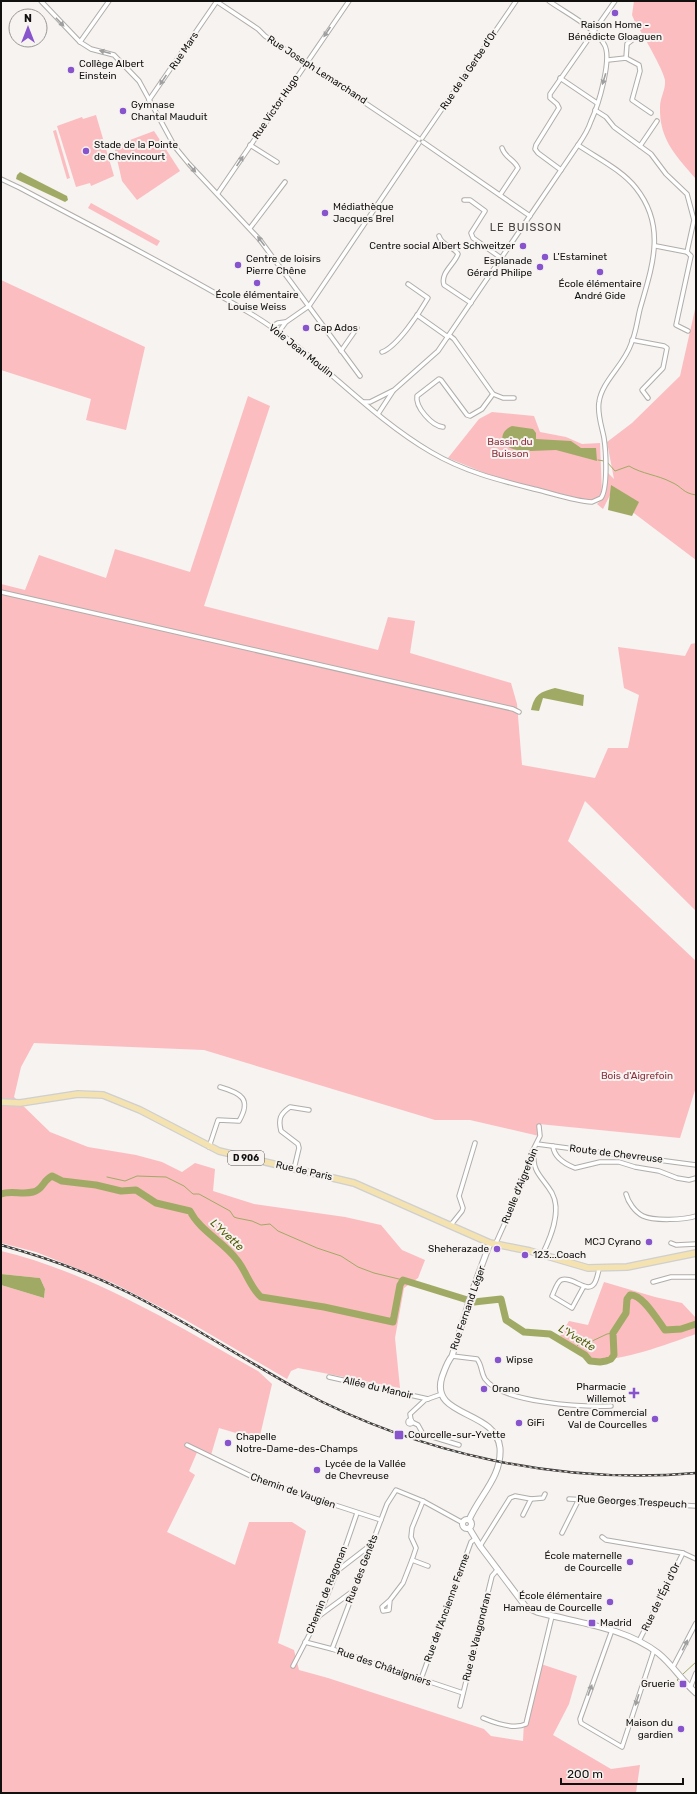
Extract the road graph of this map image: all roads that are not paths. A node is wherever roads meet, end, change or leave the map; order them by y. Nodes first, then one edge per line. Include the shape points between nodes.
1 (41, 1) edge
2 (109, 1) edge
3 (217, 1) edge
4 (348, 1) edge
5 (516, 1) edge
6 (549, 1) edge
7 (615, 1) edge
8 (593, 32) junction
9 (636, 37) dead end
10 (80, 42) junction
11 (626, 58) junction
12 (608, 60) junction
13 (306, 63) junction
14 (560, 78) junction
15 (149, 100) junction
16 (597, 103) junction
17 (595, 110) junction
18 (651, 113) dead end
19 (657, 121) dead end
20 (421, 141) junction
21 (250, 145) junction
22 (578, 145) junction
23 (640, 146) junction
24 (502, 148) dead end
25 (277, 162) dead end
26 (561, 170) junction
27 (1, 179) edge
28 (285, 182) dead end
29 (218, 193) junction
30 (500, 195) junction
31 (464, 200) dead end
32 (530, 216) junction
33 (250, 228) junction
34 (439, 236) dead end
35 (656, 246) junction
36 (687, 252) junction
37 (501, 258) junction
38 (408, 284) dead end
39 (471, 303) junction
40 (308, 306) junction
41 (417, 315) junction
42 (286, 322) junction
43 (271, 327) junction
44 (357, 328) dead end
45 (688, 331) dead end
46 (278, 333) junction
47 (449, 336) junction
48 (632, 340) junction
49 (341, 351) junction
50 (382, 352) dead end
51 (360, 376) dead end
52 (394, 390) junction
53 (493, 394) junction
54 (514, 398) dead end
55 (648, 398) dead end
56 (364, 402) junction
57 (378, 414) junction
58 (442, 427) dead end
59 (1, 592) edge
60 (519, 712) dead end
61 (220, 1087) dead end
62 (1, 1102) edge
63 (309, 1110) dead end
64 (539, 1126) dead end
65 (475, 1143) dead end
66 (538, 1145) junction
67 (553, 1146) junction
68 (210, 1147) junction
69 (696, 1165) edge
70 (294, 1169) junction
71 (696, 1178) edge
72 (626, 1194) dead end
73 (696, 1216) edge
74 (450, 1226) junction
75 (671, 1243) dead end
76 (493, 1244) junction
77 (696, 1244) edge
78 (696, 1253) edge
79 (542, 1254) junction
80 (599, 1269) junction
81 (696, 1277) edge
82 (653, 1282) dead end
83 (584, 1286) junction
84 (452, 1356) junction
85 (329, 1377) dead end
86 (442, 1394) junction
87 (428, 1398) junction
88 (611, 1406) dead end
89 (187, 1445) dead end
90 (459, 1446) dead end
91 (545, 1494) dead end
92 (531, 1499) junction
93 (569, 1499) dead end
94 (579, 1500) junction
95 (423, 1501) junction
96 (696, 1506) edge
97 (357, 1513) junction
98 (523, 1515) dead end
99 (381, 1520) junction
100 (469, 1520) junction
101 (462, 1523) junction
102 (469, 1528) junction
103 (562, 1533) dead end
104 (602, 1537) dead end
105 (475, 1539) junction
106 (372, 1544) junction
107 (480, 1546) junction
108 (683, 1553) junction
109 (696, 1559) edge
110 (412, 1560) junction
111 (428, 1566) dead end
112 (498, 1569) junction
113 (336, 1571) junction
114 (354, 1590) junction
115 (390, 1600) dead end
116 (319, 1616) junction
117 (552, 1616) junction
118 (696, 1623) edge
119 (612, 1630) junction
120 (639, 1641) junction
121 (306, 1642) junction
122 (332, 1649) junction
123 (654, 1650) junction
124 (293, 1666) dead end
125 (673, 1667) junction
126 (696, 1673) edge
127 (421, 1679) junction
128 (690, 1688) junction
129 (463, 1693) junction
130 (696, 1693) edge
131 (460, 1706) dead end
132 (483, 1718) dead end

1 -> 10 street
2 - 10 street
3 - 13 street, Rue Joseph Lemarchand
3 -> 15 street, Rue Mars
4 -> 13 street, Rue Victor Hugo
5 - 20 street, Rue de la Gerbe d'Or
6 - 8 street
7 - 8 street
8 - 12 street via 605,45
8 - 14 street
9 - 11 street via 627,44
15 -> 10 street via 139,81 116,57
11 - 12 street
11 - 18 street via 640,67 632,100
12 -> 16 street
13 - 20 street, Rue Joseph Lemarchand
13 - 21 street, Rue Victor Hugo
14 - 16 street
14 - 26 street via 550,96 559,108 535,149
15 -> 29 street via 175,147
16 - 17 street
17 - 22 street via 588,130
17 - 23 street
19 - 23 street
20 - 30 street, Rue Joseph Lemarchand
20 - 40 street, Rue de la Gerbe d'Or
21 - 25 street
29 -> 21 street, Rue Victor Hugo
22 - 26 street
22 - 35 street via 636,187 650,213
23 - 36 street via 651,154 666,174 687,194 694,220
24 - 30 street via 504,155 518,168
26 - 32 street
27 - 43 street, Voie Jean Moulin via 184,276
28 - 33 street
29 - 33 street
30 - 32 street, Rue Joseph Lemarchand
31 - 37 street via 470,200 485,211 471,233 473,238
32 - 37 street
40 -> 33 street
34 - 39 street via 442,243 458,254 442,281
35 - 36 street
35 - 48 street
36 - 45 street via 691,256 676,325
37 - 39 street
38 - 41 street via 428,298
39 - 47 street
40 - 42 street, Rue de la Gerbe d'Or
40 - 49 street
41 - 47 street
41 - 50 street via 405,332
42 - 43 street, Rue de la Gerbe d'Or
42 - 46 street, Rue de la Gerbe d'Or
43 - 46 street, Voie Jean Moulin
44 - 49 street
46 - 56 street, Voie Jean Moulin
47 - 52 street via 426,363
47 - 53 street via 454,339
48 - 55 street via 668,348 663,368 642,390
48 - 57 street, Voie Jean Moulin via 599,401 605,451 605,489 596,502 507,482 475,472 432,452
49 - 51 street
52 - 56 street
52 - 57 street
53 - 54 street via 503,398
53 - 58 street via 482,408 467,416 441,380 434,381 417,396 417,403 430,422
56 - 57 street, Voie Jean Moulin
59 - 60 street
61 - 68 street via 240,1095 245,1101 245,1111 239,1121 218,1120
62 - 68 main road, Rue de Paris / D 906 via 20,1103 78,1094 102,1095 140,1110
63 - 70 street via 290,1107 280,1117 281,1130 298,1144
64 - 66 street, Ruelle d'Aigrefoin
65 - 74 street via 459,1196 463,1208
66 - 67 street, Route de Chevreuse
66 - 76 street, Ruelle d'Aigrefoin
66 - 79 street via 534,1167 552,1193 557,1209
67 - 69 street, Route de Chevreuse
67 - 71 street via 557,1156 575,1168 600,1162 619,1162 659,1170 677,1178
68 - 70 main road, Rue de Paris / D 906
70 - 74 main road, Rue de Paris / D 906 via 354,1183
72 - 73 street via 635,1210 646,1218 680,1219
74 - 76 main road, Rue de Paris / D 906
75 - 77 street
76 - 79 main road, Rue de Paris
76 - 84 street, Rue Fernand Léger via 473,1289
78 - 80 main road, Rue de Paris via 627,1267
79 - 80 main road, Rue de Paris
80 - 83 street via 594,1284
81 - 82 street via 671,1277
83 - 83 street via 562,1279 552,1296 572,1308
84 - 86 street, Rue Fernand Léger via 447,1362 441,1382
84 - 88 street via 477,1359 490,1384 514,1395 579,1406
85 - 87 street, Allée du Manoir
86 - 87 street
86 - 100 street via 453,1408 490,1427 500,1446 500,1459 493,1479
87 - 90 street via 410,1414 411,1421 418,1425 423,1434
89 - 97 street, Chemin de Vaugien via 261,1481
91 - 92 street via 543,1498
92 - 98 street
92 - 107 street via 515,1496 510,1498
93 - 94 street, Rue Georges Trespeuch
94 - 96 street, Rue Georges Trespeuch
94 - 103 street
95 - 99 street, Rue des Genêts via 396,1490 389,1499
95 - 101 street
95 - 110 street via 412,1528 411,1537 416,1548
97 - 99 street, Chemin de Vaugien
97 - 113 street, Chemin de Ragonan
99 - 106 street, Rue des Genêts
100 - 101 street
100 - 102 street
101 - 102 street
102 - 105 street
104 - 108 street via 606,1540
105 - 107 street
105 - 127 street, Rue de l'Ancienne Ferme via 471,1542
106 - 113 street
106 - 114 street, Rue des Genêts
107 - 112 street
108 - 109 street
108 - 120 street, Rue de l'Épi d'Or
110 - 111 street
110 - 115 street via 403,1583
112 - 117 street via 526,1607
112 - 129 street, Rue de Vaugondran via 492,1576
113 - 116 street, Chemin de Ragonan
114 - 116 street
114 - 122 street, Rue des Genêts
116 - 121 street, Chemin de Ragonan
117 - 119 street
117 - 132 street via 526,1724 495,1724
125 -> 118 street
119 - 120 street
123 -> 119 street via 622,1746 581,1723 580,1719
120 - 123 street
121 - 122 street, Rue des Châtaigniers
121 - 124 street, Chemin de Ragonan
122 - 127 street, Rue des Châtaigniers
123 - 125 street
125 - 128 street
126 - 128 street
127 - 129 street, Rue des Châtaigniers
128 - 130 street
129 - 131 street, Rue de Vaugondran

